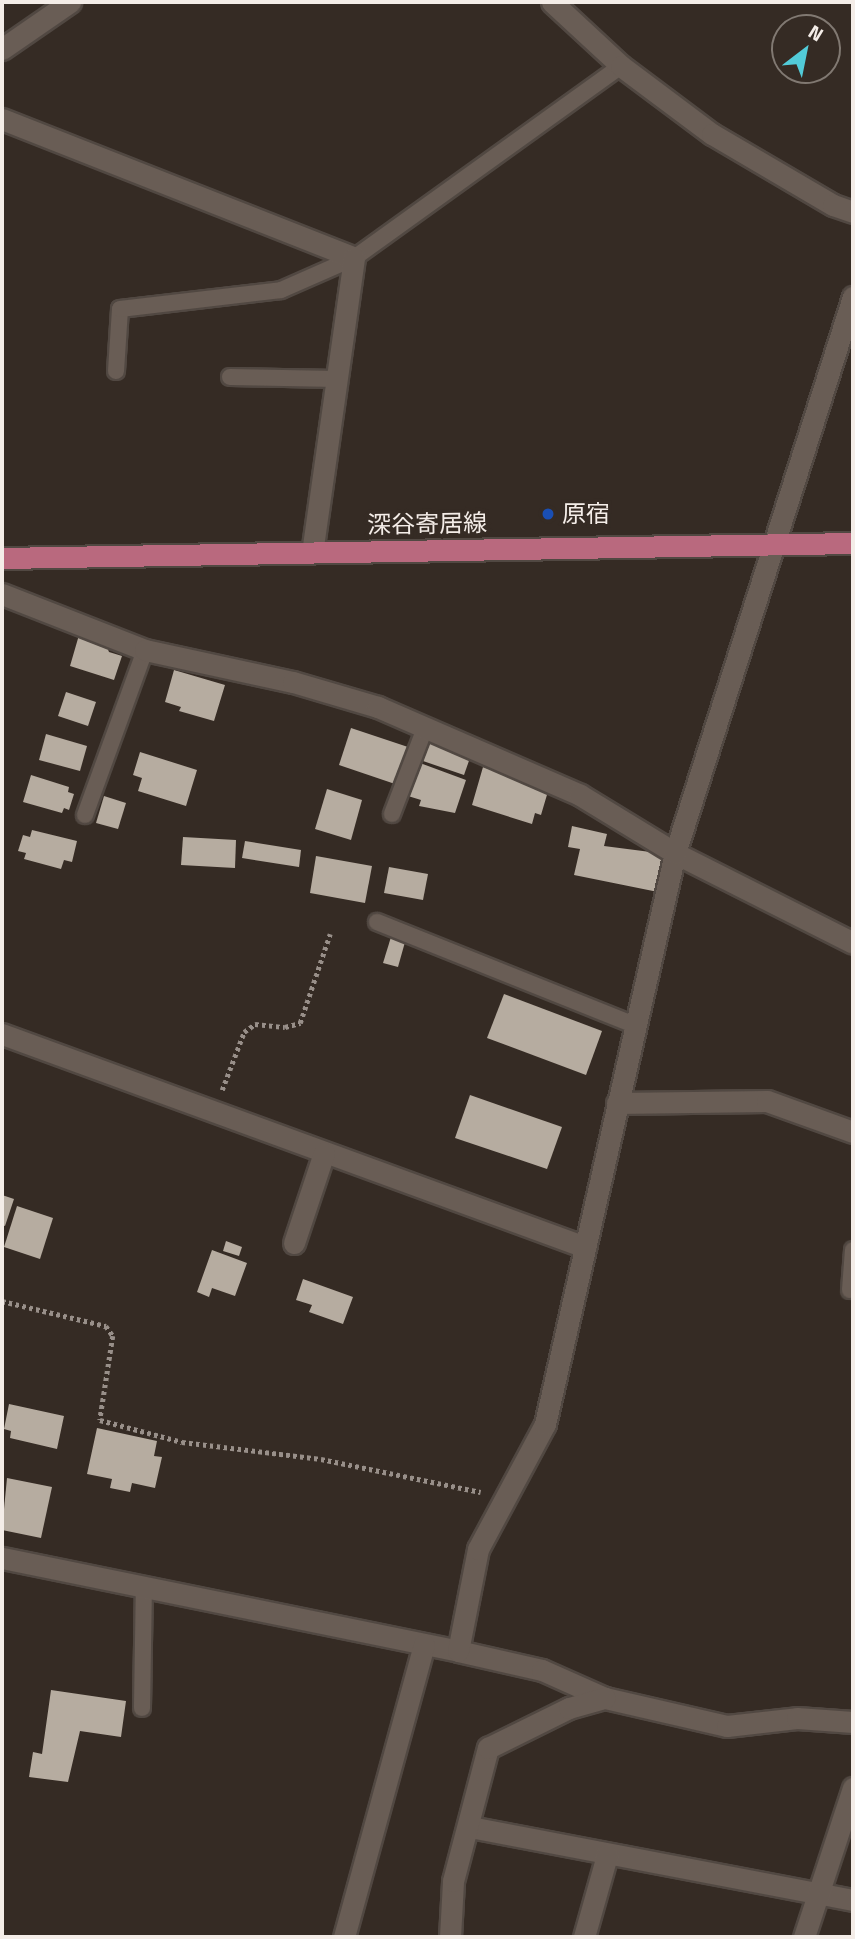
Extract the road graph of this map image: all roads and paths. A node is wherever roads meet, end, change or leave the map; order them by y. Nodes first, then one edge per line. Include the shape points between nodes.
1 (70, 2) edge
2 (552, 2) edge
3 (2, 48) edge
4 (621, 66) junction
5 (2, 119) edge
6 (853, 212) edge
7 (354, 258) junction
8 (853, 298) edge
9 (116, 372) dead end
10 (230, 377) dead end
11 (337, 379) junction
12 (853, 543) edge
13 (775, 544) junction
14 (312, 552) junction
15 (2, 558) edge
16 (2, 594) edge
17 (145, 650) junction
18 (425, 728) junction
19 (391, 814) dead end
20 (85, 815) dead end
21 (675, 853) junction
22 (377, 922) dead end
23 (330, 934) dead end
24 (853, 943) edge
25 (635, 1025) junction
26 (2, 1034) edge
27 (617, 1103) junction
28 (213, 1113) junction
29 (853, 1132) edge
30 (324, 1153) junction
31 (294, 1243) dead end
32 (585, 1247) junction
33 (853, 1250) edge
34 (850, 1290) dead end
35 (2, 1301) edge
36 (506, 1497) junction
37 (2, 1558) edge
38 (144, 1587) junction
39 (424, 1644) junction
40 (458, 1651) junction
41 (605, 1698) junction
42 (142, 1707) dead end
43 (853, 1722) edge
44 (853, 1788) edge
45 (470, 1827) junction
46 (607, 1855) junction
47 (818, 1894) junction
48 (853, 1900) edge
49 (344, 1937) edge
50 (450, 1937) edge
51 (584, 1937) edge
52 (804, 1937) edge

1 - 3 street
2 - 4 street
4 - 6 street via 712,134 833,205
4 - 7 lane
5 - 7 street
7 - 9 lane via 281,290 120,309
7 - 11 street
8 - 13 street
10 - 11 lane
11 - 14 street
12 - 13 main road, 深谷寄居線
13 - 14 main road, 深谷寄居線
13 - 21 street
14 - 15 main road, 深谷寄居線
16 - 17 street
17 - 18 street via 293,682 378,707
17 - 20 lane
18 - 19 lane
18 - 21 street via 580,794
21 - 24 street
21 - 25 street
22 - 25 lane
23 - 28 path via 300,1023 285,1027 255,1024 244,1032
25 - 27 street
26 - 28 street
27 - 29 street via 767,1101
27 - 32 street
28 - 30 street
30 - 31 street
30 - 32 street
32 - 36 street via 545,1424
33 - 34 lane
35 - 36 path via 106,1326 113,1336 100,1420 183,1442 321,1460
36 - 40 street via 478,1549
37 - 38 street
38 - 39 street
38 - 42 lane
39 - 40 street
39 - 49 street
40 - 41 street via 542,1670
41 - 43 street via 727,1726 797,1718
41 - 45 street via 569,1708 488,1748
44 - 47 street
45 - 46 street
45 - 50 street via 453,1881
46 - 47 street
46 - 51 street
47 - 48 street
47 - 52 street

